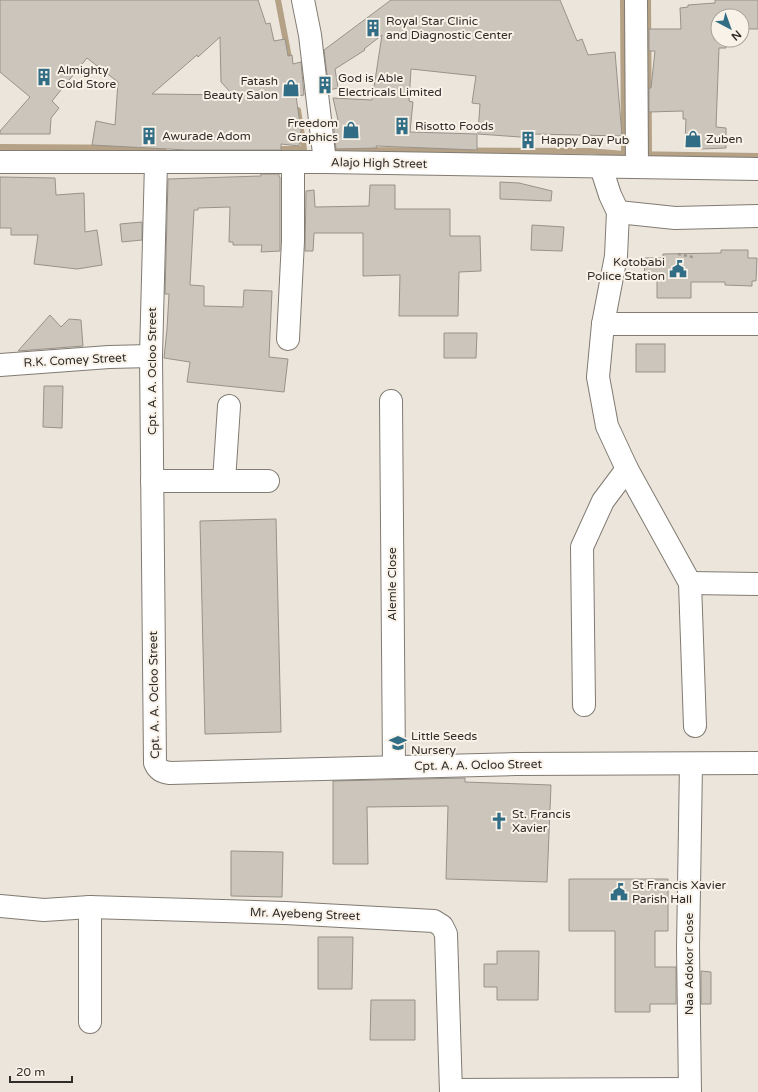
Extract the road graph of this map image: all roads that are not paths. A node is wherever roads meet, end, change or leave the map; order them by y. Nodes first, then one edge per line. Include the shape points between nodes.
1 (303, 0) edge
2 (636, 0) edge
3 (0, 162) edge
4 (293, 162) junction
5 (325, 162) junction
6 (156, 163) junction
7 (601, 167) junction
8 (637, 168) junction
9 (758, 169) edge
10 (618, 212) junction
11 (758, 216) edge
12 (603, 324) junction
13 (758, 324) edge
14 (288, 339) dead end
15 (151, 356) junction
16 (0, 364) edge
17 (391, 402) dead end
18 (229, 406) dead end
19 (627, 469) junction
20 (152, 481) junction
21 (224, 481) junction
22 (268, 481) dead end
23 (690, 584) junction
24 (758, 584) edge
25 (584, 705) dead end
26 (695, 726) dead end
27 (758, 763) edge
28 (691, 764) junction
29 (394, 767) junction
30 (0, 906) edge
31 (90, 907) junction
32 (90, 1022) dead end
33 (451, 1091) edge
34 (690, 1091) edge

1 - 5 street via 310,35
2 - 8 street
3 - 6 street, Alajo High Street
4 - 5 street, Alajo High Street
4 - 6 street, Alajo High Street
4 - 14 street via 293,241
5 - 7 street, Alajo High Street
6 - 15 street, Cpt. A. A. Ocloo Street
7 - 8 street, Alajo High Street
7 - 10 street
8 - 9 street, Alajo High Street
10 - 11 street via 675,218
10 - 12 street via 616,256
12 - 13 street
12 - 19 street via 598,377 607,426
15 - 16 street, R.K. Comey Street
15 - 20 street, Cpt. A. A. Ocloo Street
17 - 29 street, Alemle Close
18 - 21 street
19 - 23 street
19 - 25 street via 603,501 582,547
20 - 21 street
20 - 29 street, Cpt. A. A. Ocloo Street via 157,768 170,773
21 - 22 street
23 - 24 street
23 - 26 street
27 - 28 street, Cpt. A. A. Ocloo Street
28 - 29 street, Cpt. A. A. Ocloo Street
28 - 34 street, Naa Adokor Close via 688,948
30 - 31 street, Mr. Ayebeng Street via 44,910
31 - 32 street
31 - 33 street, Mr. Ayebeng Street via 434,921 442,926 446,934
33 - 34 street

